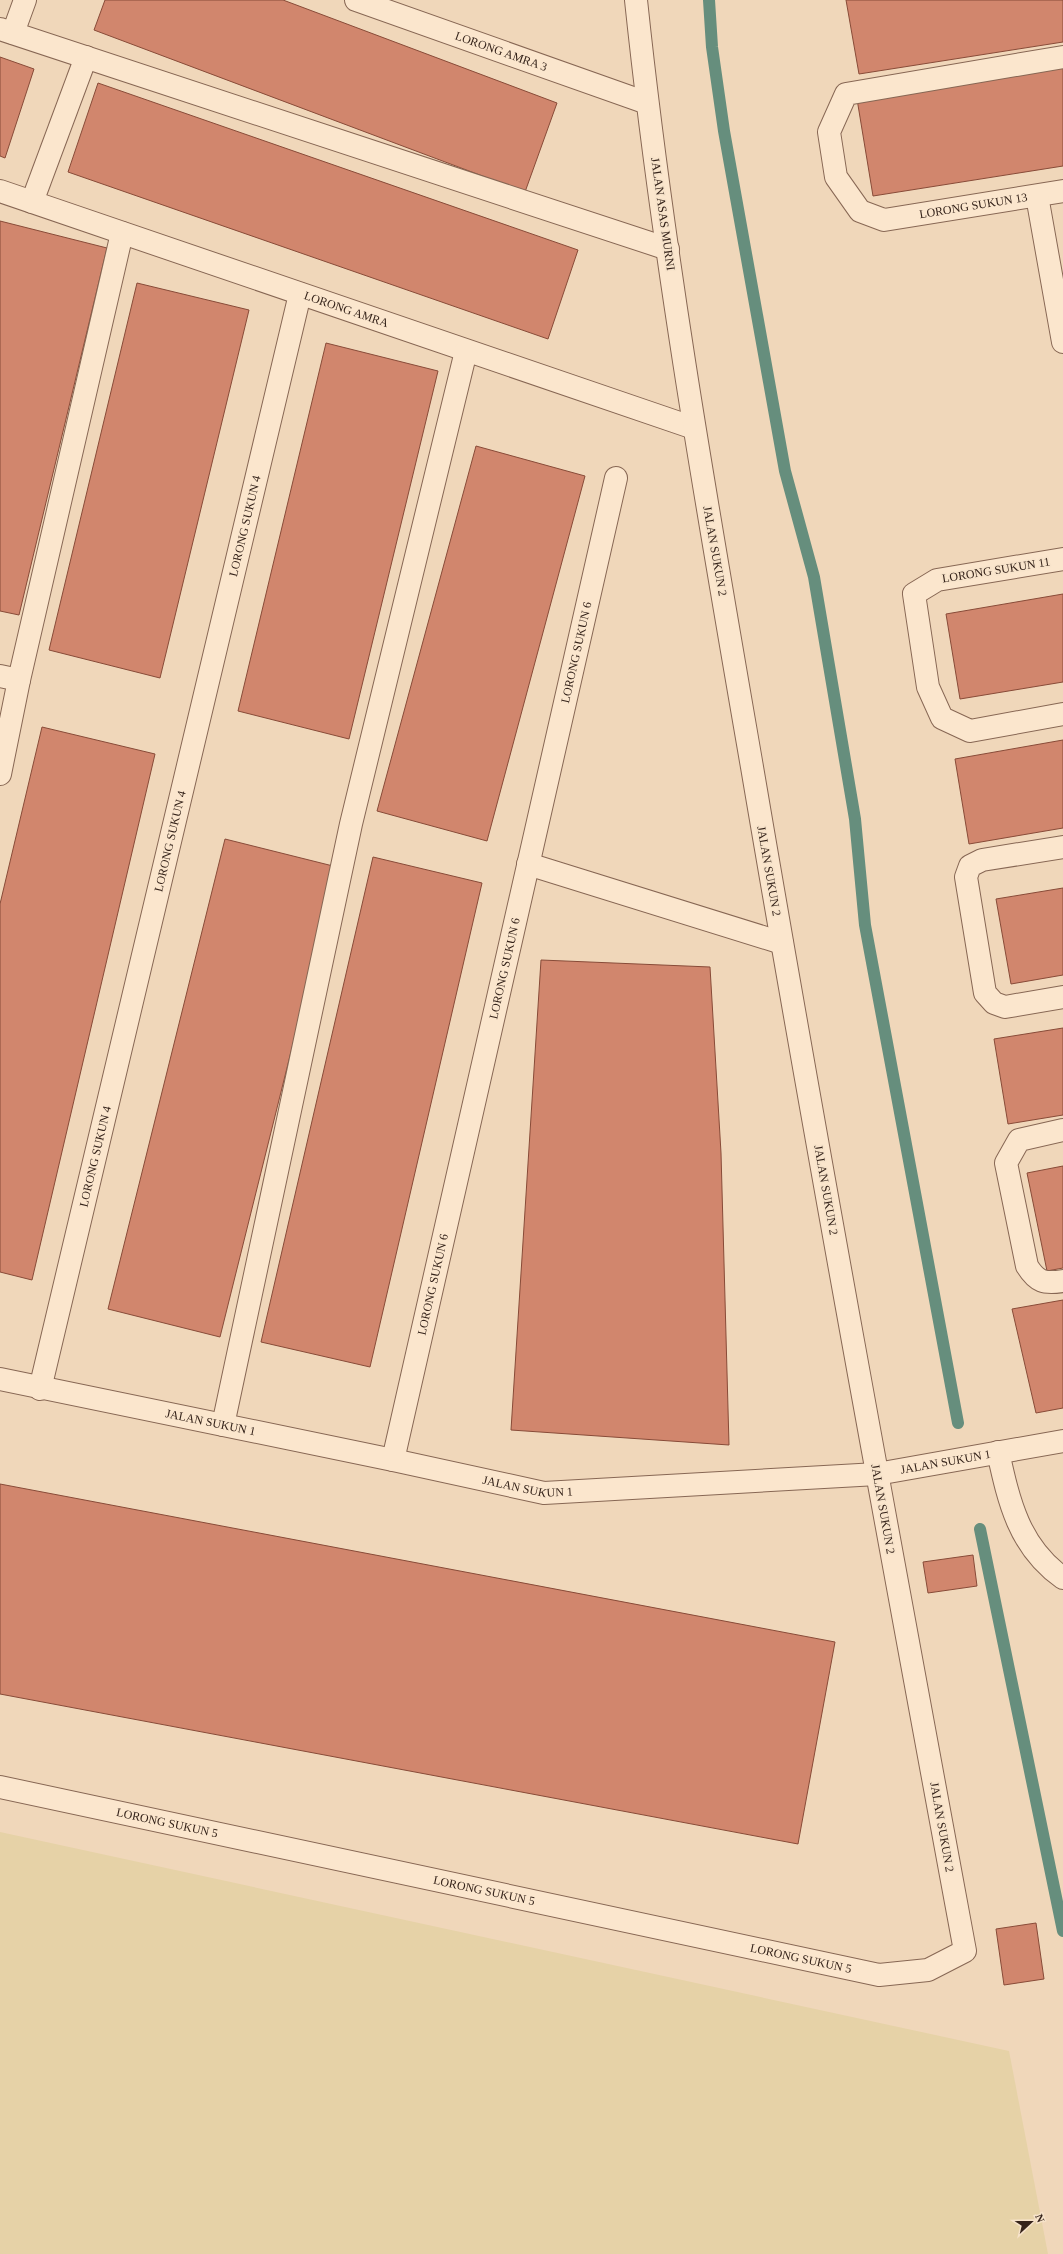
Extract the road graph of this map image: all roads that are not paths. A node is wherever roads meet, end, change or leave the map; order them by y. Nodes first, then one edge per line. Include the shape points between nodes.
1 (25, 0) edge
2 (356, 0) edge
3 (636, 0) edge
4 (7, 31) edge
5 (86, 57) junction
6 (1063, 57) edge
7 (647, 103) junction
8 (0, 190) edge
9 (1063, 191) edge
10 (1037, 196) junction
11 (32, 202) junction
12 (122, 233) junction
13 (668, 249) junction
14 (300, 294) junction
15 (1063, 342) edge
16 (466, 351) junction
17 (694, 428) junction
18 (616, 478) dead end
19 (1063, 559) edge
20 (9, 678) edge
21 (1063, 714) edge
22 (0, 774) edge
23 (1063, 847) edge
24 (528, 864) junction
25 (782, 943) junction
26 (1063, 997) edge
27 (1053, 1132) edge
28 (1063, 1281) edge
29 (0, 1379) edge
30 (40, 1389) junction
31 (223, 1425) junction
32 (1063, 1441) edge
33 (998, 1452) junction
34 (393, 1460) junction
35 (877, 1474) junction
36 (1063, 1578) edge
37 (0, 1787) edge
38 (965, 1950) joint

1 - 4 street
2 - 7 street, LORONG AMRA 3
3 - 7 street, JALAN ASAS MURNI
4 - 5 street
5 - 11 street
5 - 13 street
6 - 10 street, LORONG SUKUN 13 via 846,94 829,132 836,177 860,211 884,220
7 - 13 street, JALAN ASAS MURNI
8 - 11 street, LORONG AMRA
9 - 10 street, LORONG SUKUN 13
10 - 15 street
11 - 12 street, LORONG AMRA
12 - 14 street, LORONG AMRA
12 - 20 street
13 - 17 street, JALAN ASAS MURNI
14 - 16 street, LORONG AMRA
14 - 30 street, LORONG SUKUN 4
16 - 17 street, LORONG AMRA
16 - 31 street via 352,824
17 - 25 street, JALAN SUKUN 2
18 - 24 street, LORONG SUKUN 6
19 - 21 street, LORONG SUKUN 11 via 937,580 914,594 916,622 928,687 942,718 970,731
20 - 22 street
23 - 26 street via 982,860 970,866 966,877 984,993 994,1003 1005,1007
24 - 25 street
24 - 34 street, LORONG SUKUN 6
25 - 35 street, JALAN SUKUN 2
27 - 28 street via 1019,1140 1006,1163 1027,1266 1035,1278 1049,1284
29 - 30 street, JALAN SUKUN 1
30 - 31 street, JALAN SUKUN 1
31 - 34 street, JALAN SUKUN 1
32 - 33 street, JALAN SUKUN 1
33 - 35 street, JALAN SUKUN 1
33 - 36 street via 1008,1501 1023,1534 1039,1558
34 - 35 street, JALAN SUKUN 1 via 544,1493
35 - 38 street, JALAN SUKUN 2
37 - 38 street, LORONG SUKUN 5 via 879,1975 928,1970

